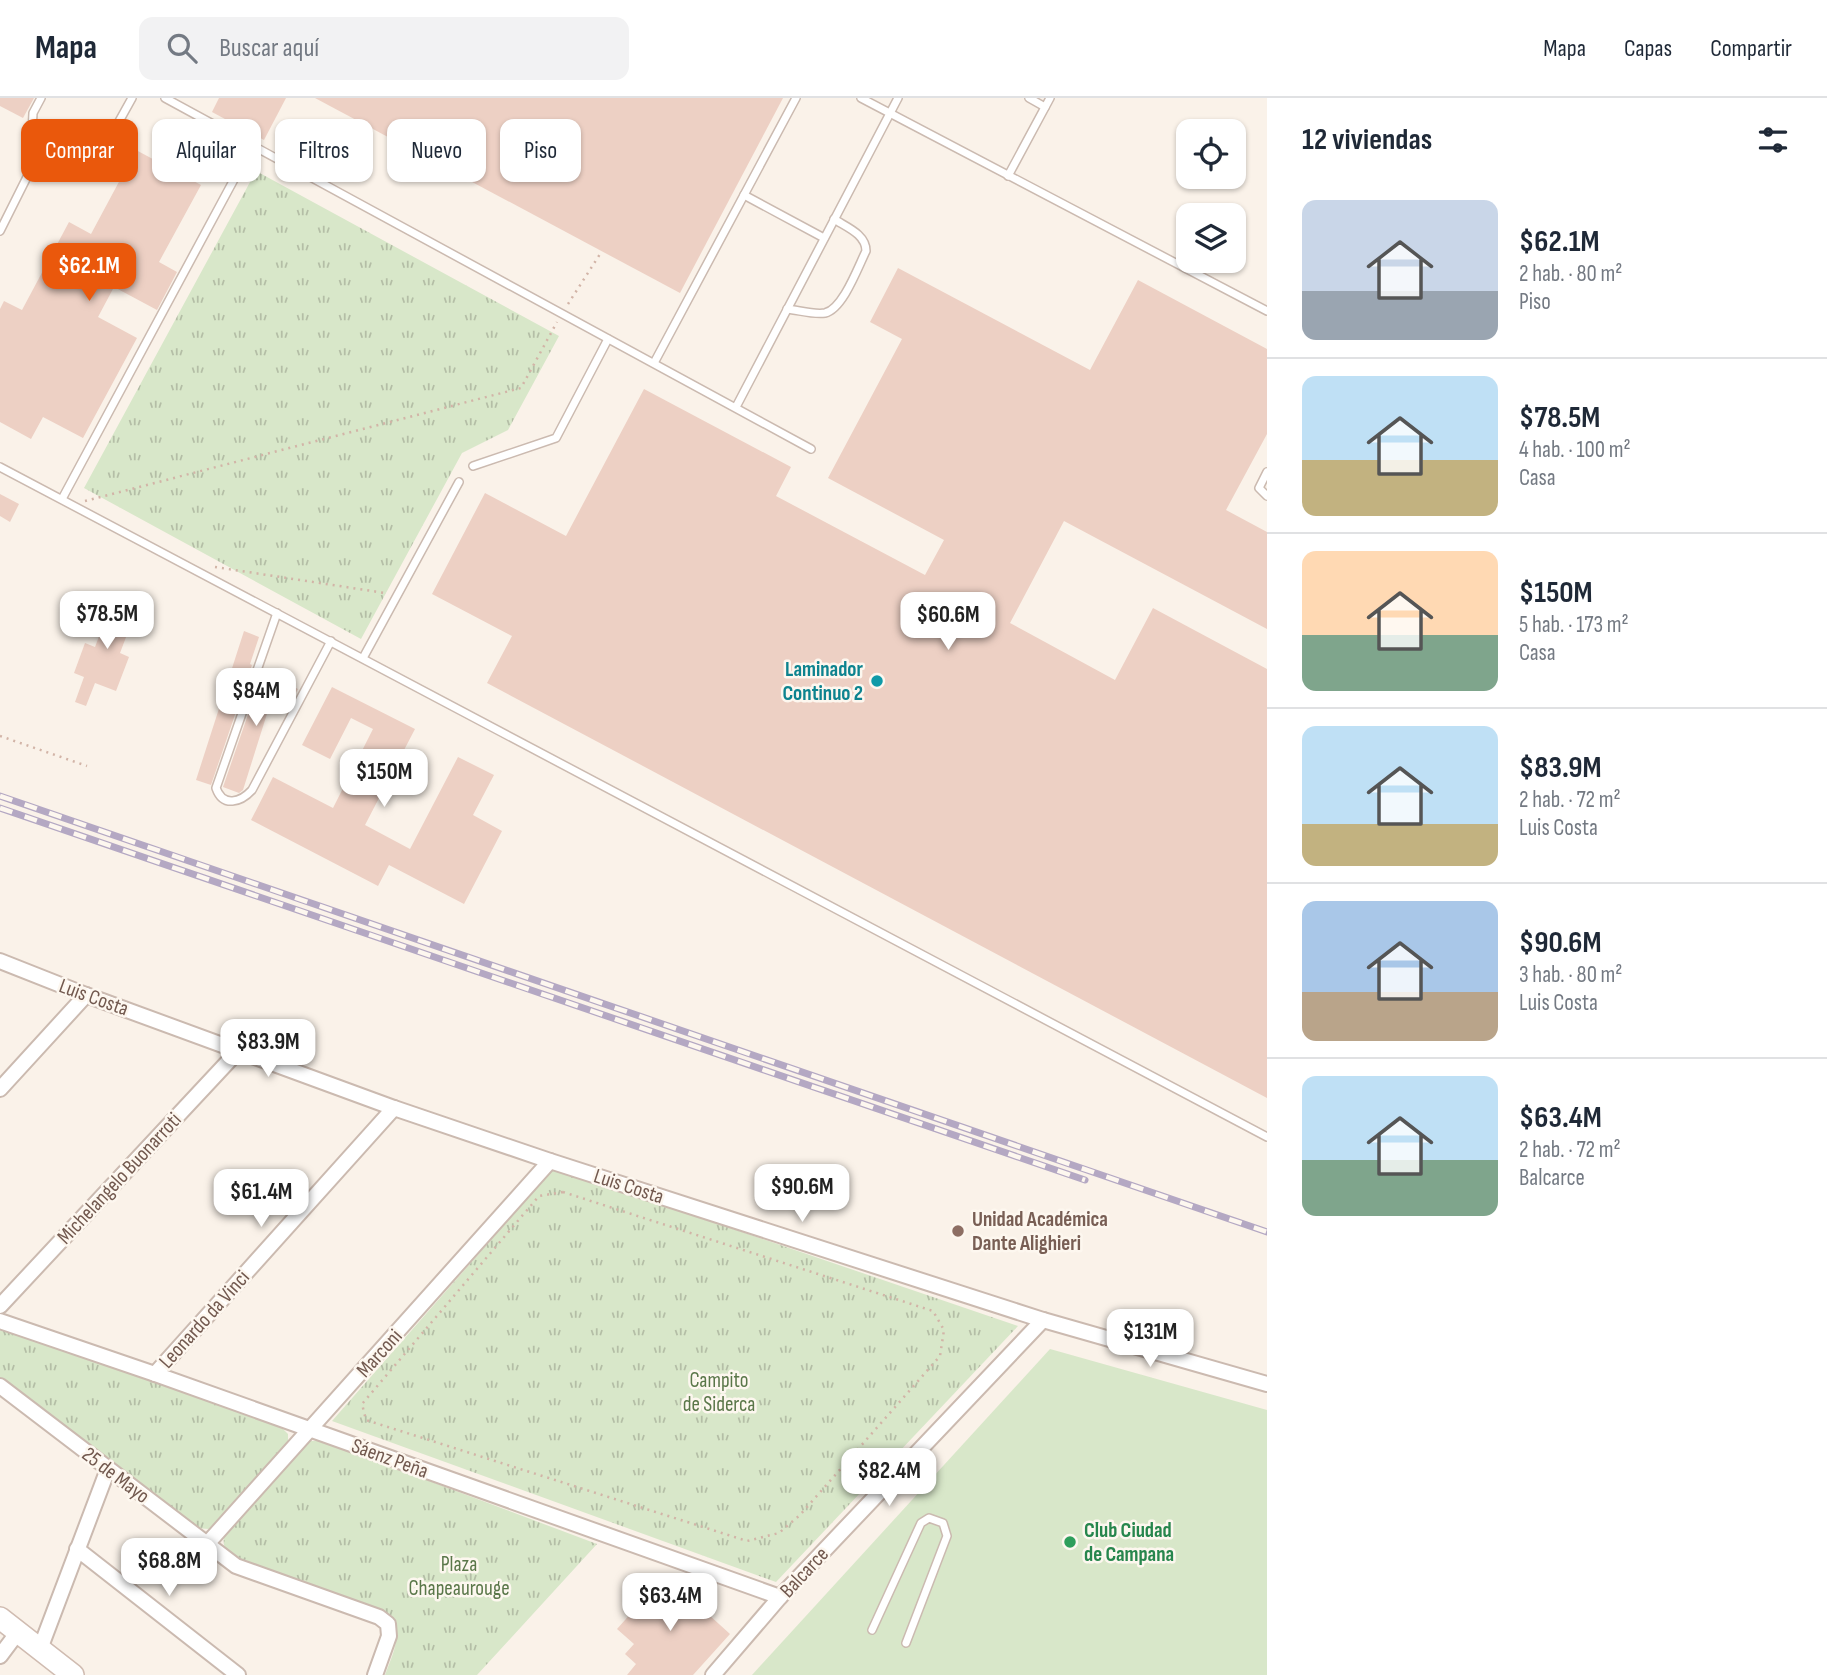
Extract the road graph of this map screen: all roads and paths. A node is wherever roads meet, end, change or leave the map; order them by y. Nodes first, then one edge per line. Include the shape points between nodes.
1 (41, 98) edge
2 (132, 98) edge
3 (165, 98) edge
4 (796, 98) edge
5 (861, 98) edge
6 (898, 98) edge
7 (1029, 98) edge
8 (1050, 98) edge
9 (1045, 107) junction
10 (889, 114) junction
11 (33, 119) edge
12 (120, 119) edge
13 (204, 119) edge
14 (261, 150) edge
15 (1009, 176) junction
16 (24, 182) edge
17 (234, 182) edge
18 (744, 195) junction
19 (834, 219) junction
20 (0, 231) edge
21 (824, 238) junction
22 (603, 251) dead end
23 (787, 309) junction
24 (1267, 311) edge
25 (562, 314) junction
26 (608, 339) junction
27 (654, 363) junction
28 (736, 407) junction
29 (811, 449) dead end
30 (473, 466) dead end
31 (0, 467) edge
32 (1267, 472) edge
33 (459, 482) dead end
34 (1267, 496) edge
35 (62, 499) junction
36 (72, 504) junction
37 (208, 566) dead end
38 (397, 595) junction
39 (277, 613) junction
40 (331, 641) junction
41 (363, 658) junction
42 (0, 736) edge
43 (88, 766) dead end
44 (0, 961) edge
45 (86, 995) junction
46 (239, 1050) junction
47 (0, 1089) edge
48 (394, 1108) junction
49 (1267, 1137) edge
50 (551, 1161) junction
51 (564, 1192) joint
52 (0, 1306) edge
53 (1042, 1320) junction
54 (0, 1321) edge
55 (155, 1374) junction
56 (1267, 1384) edge
57 (0, 1386) edge
58 (310, 1429) junction
59 (108, 1469) junction
60 (206, 1544) junction
61 (78, 1549) junction
62 (780, 1597) junction
63 (0, 1618) edge
64 (872, 1630) dead end
65 (18, 1632) junction
66 (906, 1643) dead end
67 (40, 1649) junction
68 (0, 1656) edge
69 (73, 1675) edge
70 (238, 1675) edge
71 (375, 1675) edge
72 (713, 1675) edge

1 - 11 lane
2 - 12 lane
3 - 13 lane
4 - 18 lane
5 - 10 lane
6 - 10 lane
7 - 9 lane
8 - 9 lane
9 - 15 lane
10 - 15 lane
10 - 19 lane
14 - 25 lane
15 - 24 lane
16 - 20 lane
17 - 35 lane
18 - 21 lane
18 - 27 lane
19 - 21 lane
19 - 23 lane via 866,244 842,299 822,314
21 - 23 lane
22 - 25 path
23 - 28 lane
25 - 26 lane
25 - 36 path via 521,387
26 - 27 lane
26 - 30 lane via 556,439
27 - 28 lane
28 - 29 lane
31 - 35 lane
32 - 34 lane via 1259,488
33 - 38 lane
35 - 36 lane
36 - 39 lane
37 - 38 path
38 - 41 lane
39 - 40 lane
39 - 40 lane via 216,788 225,799 236,802 252,790
40 - 41 lane
41 - 49 lane
42 - 43 path
44 - 45 street, Luis Costa
45 - 46 street, Luis Costa
45 - 47 street
46 - 48 street, Luis Costa
46 - 52 street, Michelangelo Buonarroti
48 - 50 street, Luis Costa
48 - 55 street, Leonardo da Vinci
50 - 53 street, Luis Costa
50 - 58 street, Marconi
51 - 51 path via 933,1311 944,1330 940,1356 800,1516 779,1533 747,1541 366,1420 362,1404 539,1196
53 - 56 street, Luis Costa
53 - 62 street, Balcarce
54 - 55 street, Sáenz Peña
55 - 58 street, Sáenz Peña
57 - 59 street, 25 de Mayo
58 - 60 street, Marconi
58 - 62 street, Sáenz Peña
59 - 60 street, 25 de Mayo
59 - 61 street
60 - 71 street, 25 de Mayo via 252,1574 379,1617 388,1624 389,1636
61 - 67 street
61 - 70 street
62 - 72 street, Balcarce
63 - 65 main road
64 - 66 lane via 921,1523 929,1518 943,1523 947,1536
65 - 67 main road
65 - 68 street
67 - 69 main road

